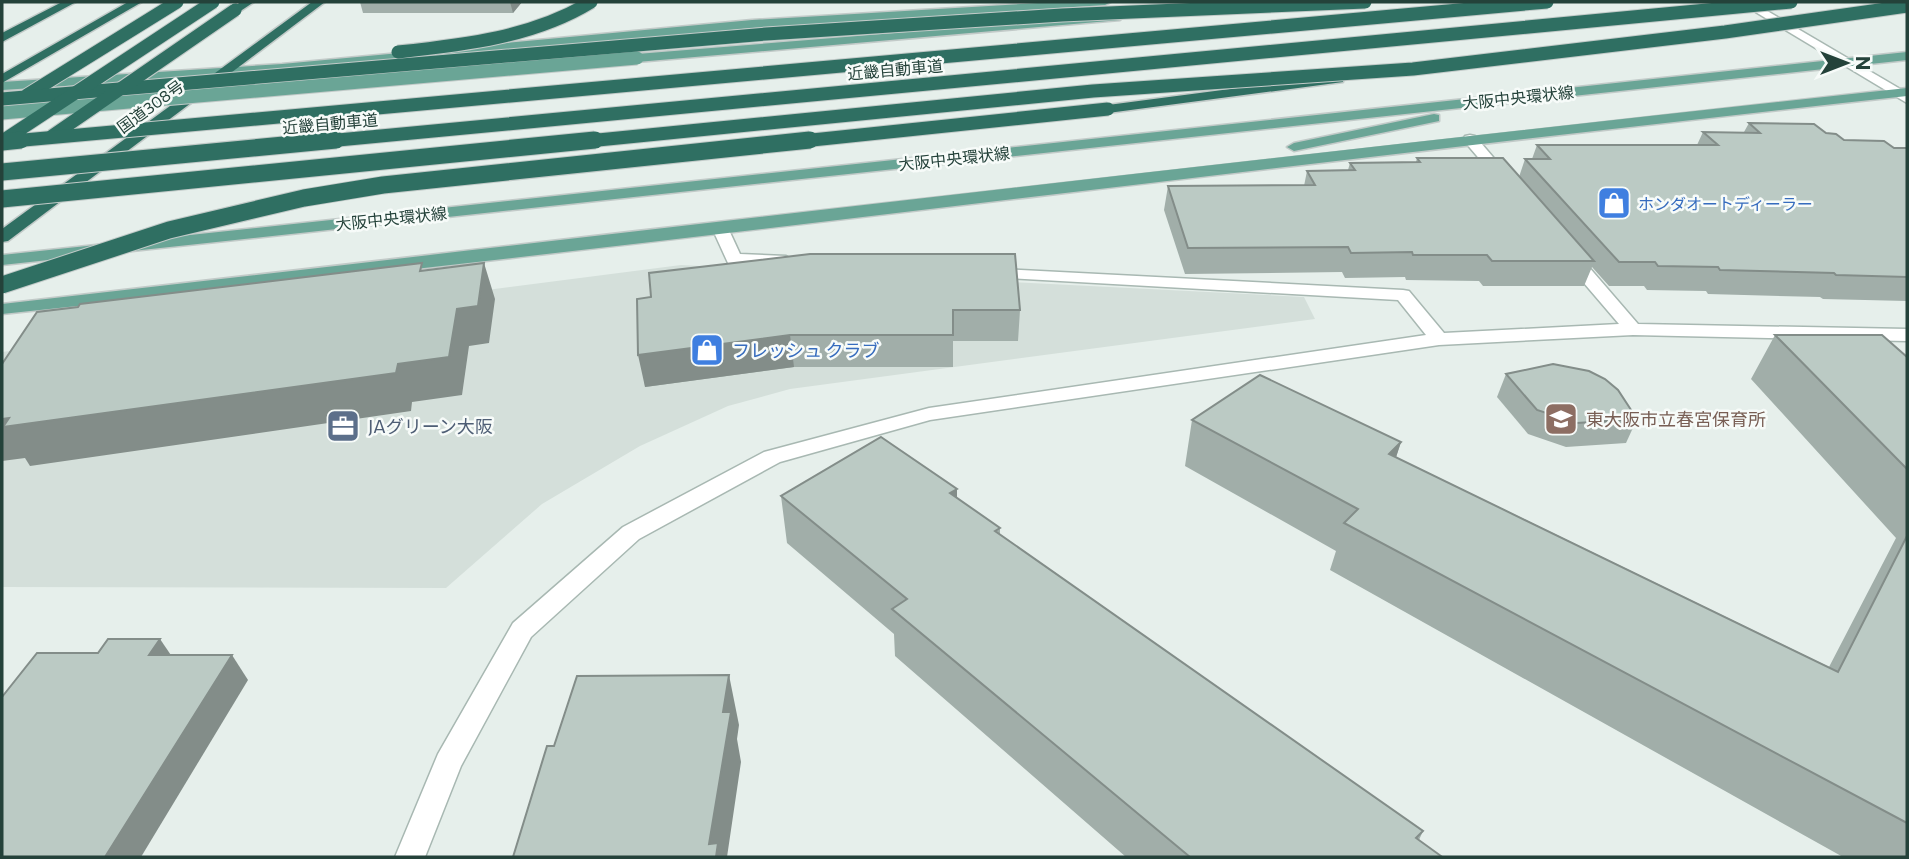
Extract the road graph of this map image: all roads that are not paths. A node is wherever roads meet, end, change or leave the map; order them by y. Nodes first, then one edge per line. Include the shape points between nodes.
1 (70, 2) edge
2 (136, 2) edge
3 (177, 2) edge
4 (214, 2) edge
5 (248, 2) edge
6 (319, 2) edge
7 (591, 2) edge
8 (1105, 2) edge
9 (1312, 2) edge
10 (1365, 2) edge
11 (1548, 2) edge
12 (1744, 2) edge
13 (1791, 2) edge
14 (1907, 6) edge
15 (2, 38) edge
16 (1907, 56) edge
17 (1848, 62) junction
18 (1413, 69) junction
19 (226, 72) junction
20 (2, 79) edge
21 (2, 85) edge
22 (1905, 95) edge
23 (1521, 97) junction
24 (2, 99) edge
25 (2, 112) edge
26 (1470, 139) junction
27 (2, 141) edge
28 (2, 171) edge
29 (1156, 176) junction
30 (1515, 192) edge
31 (2, 199) edge
32 (720, 228) junction
33 (2, 237) edge
34 (1560, 245) edge
35 (2, 260) edge
36 (804, 262) edge
37 (971, 271) edge
38 (2, 285) edge
39 (2, 309) edge
40 (1633, 329) junction
41 (1907, 335) edge
42 (1439, 339) junction
43 (411, 857) edge

1 - 15 highway
2 - 20 highway
3 - 25 highway, bridge
4 - 27 highway, bridge
5 - 28 highway, bridge
6 - 19 highway, 国道308号
7 - 21 highway, bridge via 534,26 454,44
8 - 19 main road via 752,24
9 - 25 main road, bridge
10 - 24 highway, bridge via 766,34
11 - 27 highway, 近畿自動車道, bridge
12 - 17 street
13 - 28 highway, 近畿自動車道, bridge
14 - 18 highway, bridge
16 - 17 main road, 大阪中央環状線
17 - 22 street
17 - 23 main road, 大阪中央環状線
18 - 31 highway, bridge via 1093,91
18 - 38 highway, bridge via 1094,110 383,185 226,215
19 - 21 main road
19 - 33 highway, 国道308号
22 - 26 main road
23 - 29 main road
23 - 35 main road, 大阪中央環状線, bridge
26 - 29 main road
26 - 30 street
29 - 32 main road
32 - 36 street via 734,258
32 - 39 main road
34 - 40 street
37 - 42 street via 1403,295
40 - 41 street
40 - 42 street
42 - 43 street via 929,414 772,457 631,533 522,630 448,763

